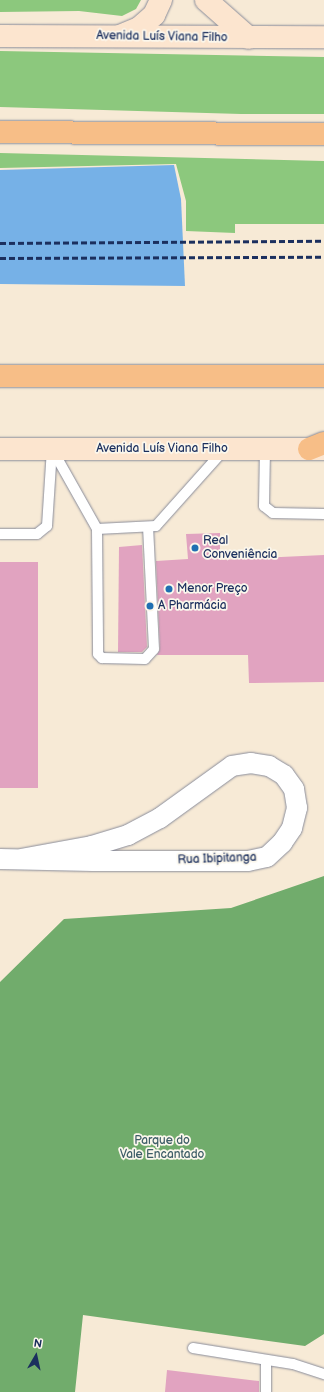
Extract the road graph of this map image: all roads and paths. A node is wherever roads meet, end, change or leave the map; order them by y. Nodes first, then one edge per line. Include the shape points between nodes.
1 (161, 0) edge
2 (206, 0) edge
3 (0, 36) edge
4 (119, 36) junction
5 (324, 37) edge
6 (249, 38) junction
7 (0, 132) edge
8 (324, 134) edge
9 (0, 376) edge
10 (324, 376) edge
11 (319, 447) edge
12 (0, 449) edge
13 (52, 449) junction
14 (224, 449) junction
15 (265, 449) junction
16 (324, 514) edge
17 (148, 528) junction
18 (97, 529) junction
19 (0, 534) edge
20 (0, 859) edge
21 (22, 859) junction
22 (194, 1348) dead end
23 (266, 1360) junction
24 (324, 1374) edge
25 (266, 1392) edge

1 - 4 main road via 154,15 139,28
2 - 6 main road
3 - 4 main road, Avenida Luís Viana Filho
4 - 6 main road, Avenida Luís Viana Filho
5 - 6 main road, Avenida Luís Viana Filho
7 - 8 highway
9 - 10 highway
11 - 15 main road, Avenida Luís Viana Filho
12 - 13 main road, Avenida Luís Viana Filho
13 - 14 main road, Avenida Luís Viana Filho
13 - 18 lane
13 - 19 lane via 47,526 37,534
14 - 15 main road, Avenida Luís Viana Filho
14 - 17 lane via 161,522
15 - 16 lane via 264,506 273,513
17 - 18 lane
17 - 18 lane via 154,649 145,659 102,658 98,654
20 - 21 street, Rua Ibipitanga
21 - 21 street, Rua Ibipitanga via 248,861 267,857 282,843 292,828 296,808 294,789 284,774 269,766 251,763 232,766 160,818 128,835 92,846
22 - 23 lane
23 - 24 lane via 293,1364
23 - 25 lane

